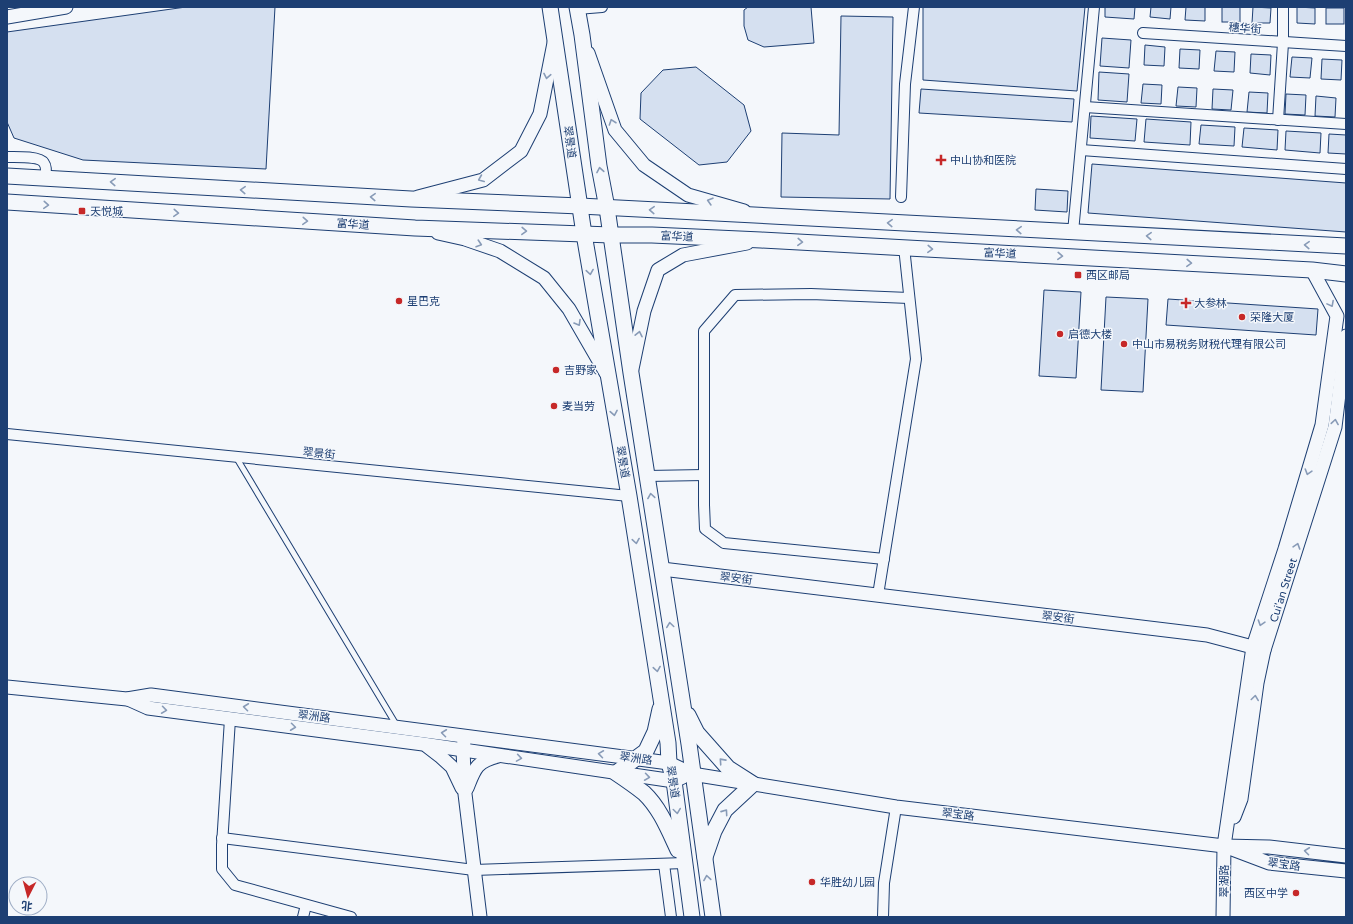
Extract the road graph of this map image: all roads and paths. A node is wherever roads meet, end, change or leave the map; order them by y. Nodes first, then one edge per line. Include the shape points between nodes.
1 (66, 7) edge
2 (550, 7) edge
3 (602, 7) edge
4 (914, 7) edge
5 (1094, 7) edge
6 (1283, 7) edge
7 (577, 8) edge
8 (7, 16) edge
9 (1143, 34) dead end
10 (582, 35) junction
11 (555, 37) junction
12 (1283, 42) junction
13 (1346, 46) edge
14 (1085, 107) junction
15 (1278, 120) junction
16 (1346, 124) edge
17 (1081, 150) junction
18 (7, 157) edge
19 (1346, 169) edge
20 (7, 176) edge
21 (45, 178) junction
22 (901, 197) dead end
23 (412, 199) junction
24 (7, 202) edge
25 (580, 206) junction
26 (607, 208) junction
27 (761, 216) junction
28 (415, 228) junction
29 (1073, 232) junction
30 (584, 234) junction
31 (611, 235) junction
32 (761, 240) junction
33 (1346, 246) edge
34 (904, 247) junction
35 (1312, 270) junction
36 (1346, 274) edge
37 (909, 298) junction
38 (1346, 336) edge
39 (631, 373) junction
40 (607, 374) junction
41 (7, 434) edge
42 (236, 456) junction
43 (704, 475) junction
44 (647, 476) junction
45 (629, 496) junction
46 (884, 560) junction
47 (662, 569) junction
48 (878, 595) junction
49 (1258, 649) junction
50 (7, 687) edge
51 (127, 699) junction
52 (662, 701) junction
53 (682, 702) junction
54 (230, 719) junction
55 (398, 727) junction
56 (464, 735) junction
57 (423, 744) junction
58 (463, 750) junction
59 (502, 755) junction
60 (636, 758) junction
61 (669, 763) junction
62 (616, 772) junction
63 (692, 774) junction
64 (674, 781) junction
65 (753, 784) junction
66 (465, 794) junction
67 (896, 807) junction
68 (222, 838) junction
69 (1224, 846) junction
70 (1346, 856) edge
71 (704, 860) junction
72 (684, 863) junction
73 (664, 864) junction
74 (474, 870) junction
75 (1346, 871) edge
76 (306, 905) junction
77 (303, 917) edge
78 (351, 917) edge
79 (480, 917) edge
80 (671, 917) edge
81 (692, 917) edge
82 (713, 917) edge
83 (883, 917) edge
84 (1223, 917) edge

1 - 8 street
2 - 11 main road, 翠景道
3 - 7 street
4 - 22 street via 905,84
5 - 14 street
6 - 12 street
7 - 10 main road, 翠景道
9 - 12 street, 穗华街
26 -> 10 main road, 翠景道
27 -> 10 street via 688,195 644,164 615,130
11 -> 23 street via 540,114 521,151 483,180
11 - 25 main road, 翠景道
12 - 13 street, 穗华街
12 - 15 street
14 - 15 street
14 - 17 street
15 - 16 street
17 - 19 street
17 - 29 street
18 - 21 street via 40,159 46,167
20 - 21 main road
23 -> 21 main road
23 - 25 main road
24 -> 28 main road, 富华道
25 - 26 main road
25 - 30 main road, 翠景道
27 -> 26 main road
26 - 31 main road, 翠景道
29 -> 27 main road
28 -> 30 main road, 富华道
28 -> 40 street via 465,239 500,251 544,278 569,309
33 -> 29 main road
30 - 31 main road, 富华道
30 -> 40 main road, 翠景道
31 - 32 main road, 富华道
31 - 39 main road, 翠景道
32 -> 34 main road, 富华道
39 -> 32 street via 644,311 658,270 683,255
34 -> 35 main road, 富华道
34 - 37 street
35 - 36 main road, 富华道
35 -> 49 street, Cui'an Street via 1337,316 1322,425
37 - 43 street via 811,294 735,295 704,331
37 - 46 street via 916,359
49 -> 38 street, Cui'an Street via 1335,427
39 - 44 main road, 翠景道
40 -> 45 main road, 翠景道
41 - 42 street, 翠景街
42 - 45 street, 翠景街
42 - 55 lane
43 - 44 street
43 - 46 street via 705,529 724,542
47 -> 44 main road, 翠景道
45 -> 52 main road, 翠景道
46 - 48 street
47 - 48 street, 翠安街
53 -> 47 main road, 翠景道
48 - 49 street, 翠安街 via 1207,635
49 - 69 street
50 - 51 street, 翠洲路
51 -> 54 street, 翠洲路 via 148,708
55 -> 51 street, 翠洲路 via 151,695
52 - 60 main road via 655,732 646,751
52 - 61 main road, 翠景道
53 - 63 main road, 翠景道
65 -> 53 main road via 728,768 713,752 697,733
54 -> 57 street, 翠洲路
54 - 68 street
56 -> 55 street, 翠洲路
56 - 58 street
60 -> 56 street, 翠洲路
57 - 58 street, 翠洲路
57 - 66 street via 452,767
58 - 59 street, 翠洲路
58 - 66 street
59 -> 62 street, 翠洲路
59 - 66 street via 484,760 473,771
60 - 61 street, 翠洲路
60 - 62 main road
61 - 63 street, 翠洲路
61 - 64 main road, 翠景道
62 -> 64 street, 翠洲路
62 - 72 main road via 645,794 655,806
63 - 64 street
63 - 65 street, 翠宝路
63 - 71 main road, 翠景道
64 -> 72 main road, 翠景道
65 - 67 street, 翠宝路
71 -> 65 main road via 714,831 725,810
66 - 74 street
67 - 69 street, 翠宝路
67 - 83 street via 884,883
68 - 74 street
68 - 76 street via 222,869 234,885
70 -> 69 street, 翠宝路 via 1269,847
69 - 75 street, 翠宝路 via 1269,863
69 - 84 street, 翠湖路
82 -> 71 main road, 翠景道
72 - 73 street
72 - 81 main road, 翠景道
73 - 74 street
73 - 80 street
74 - 79 street
76 - 77 street
76 - 78 street

